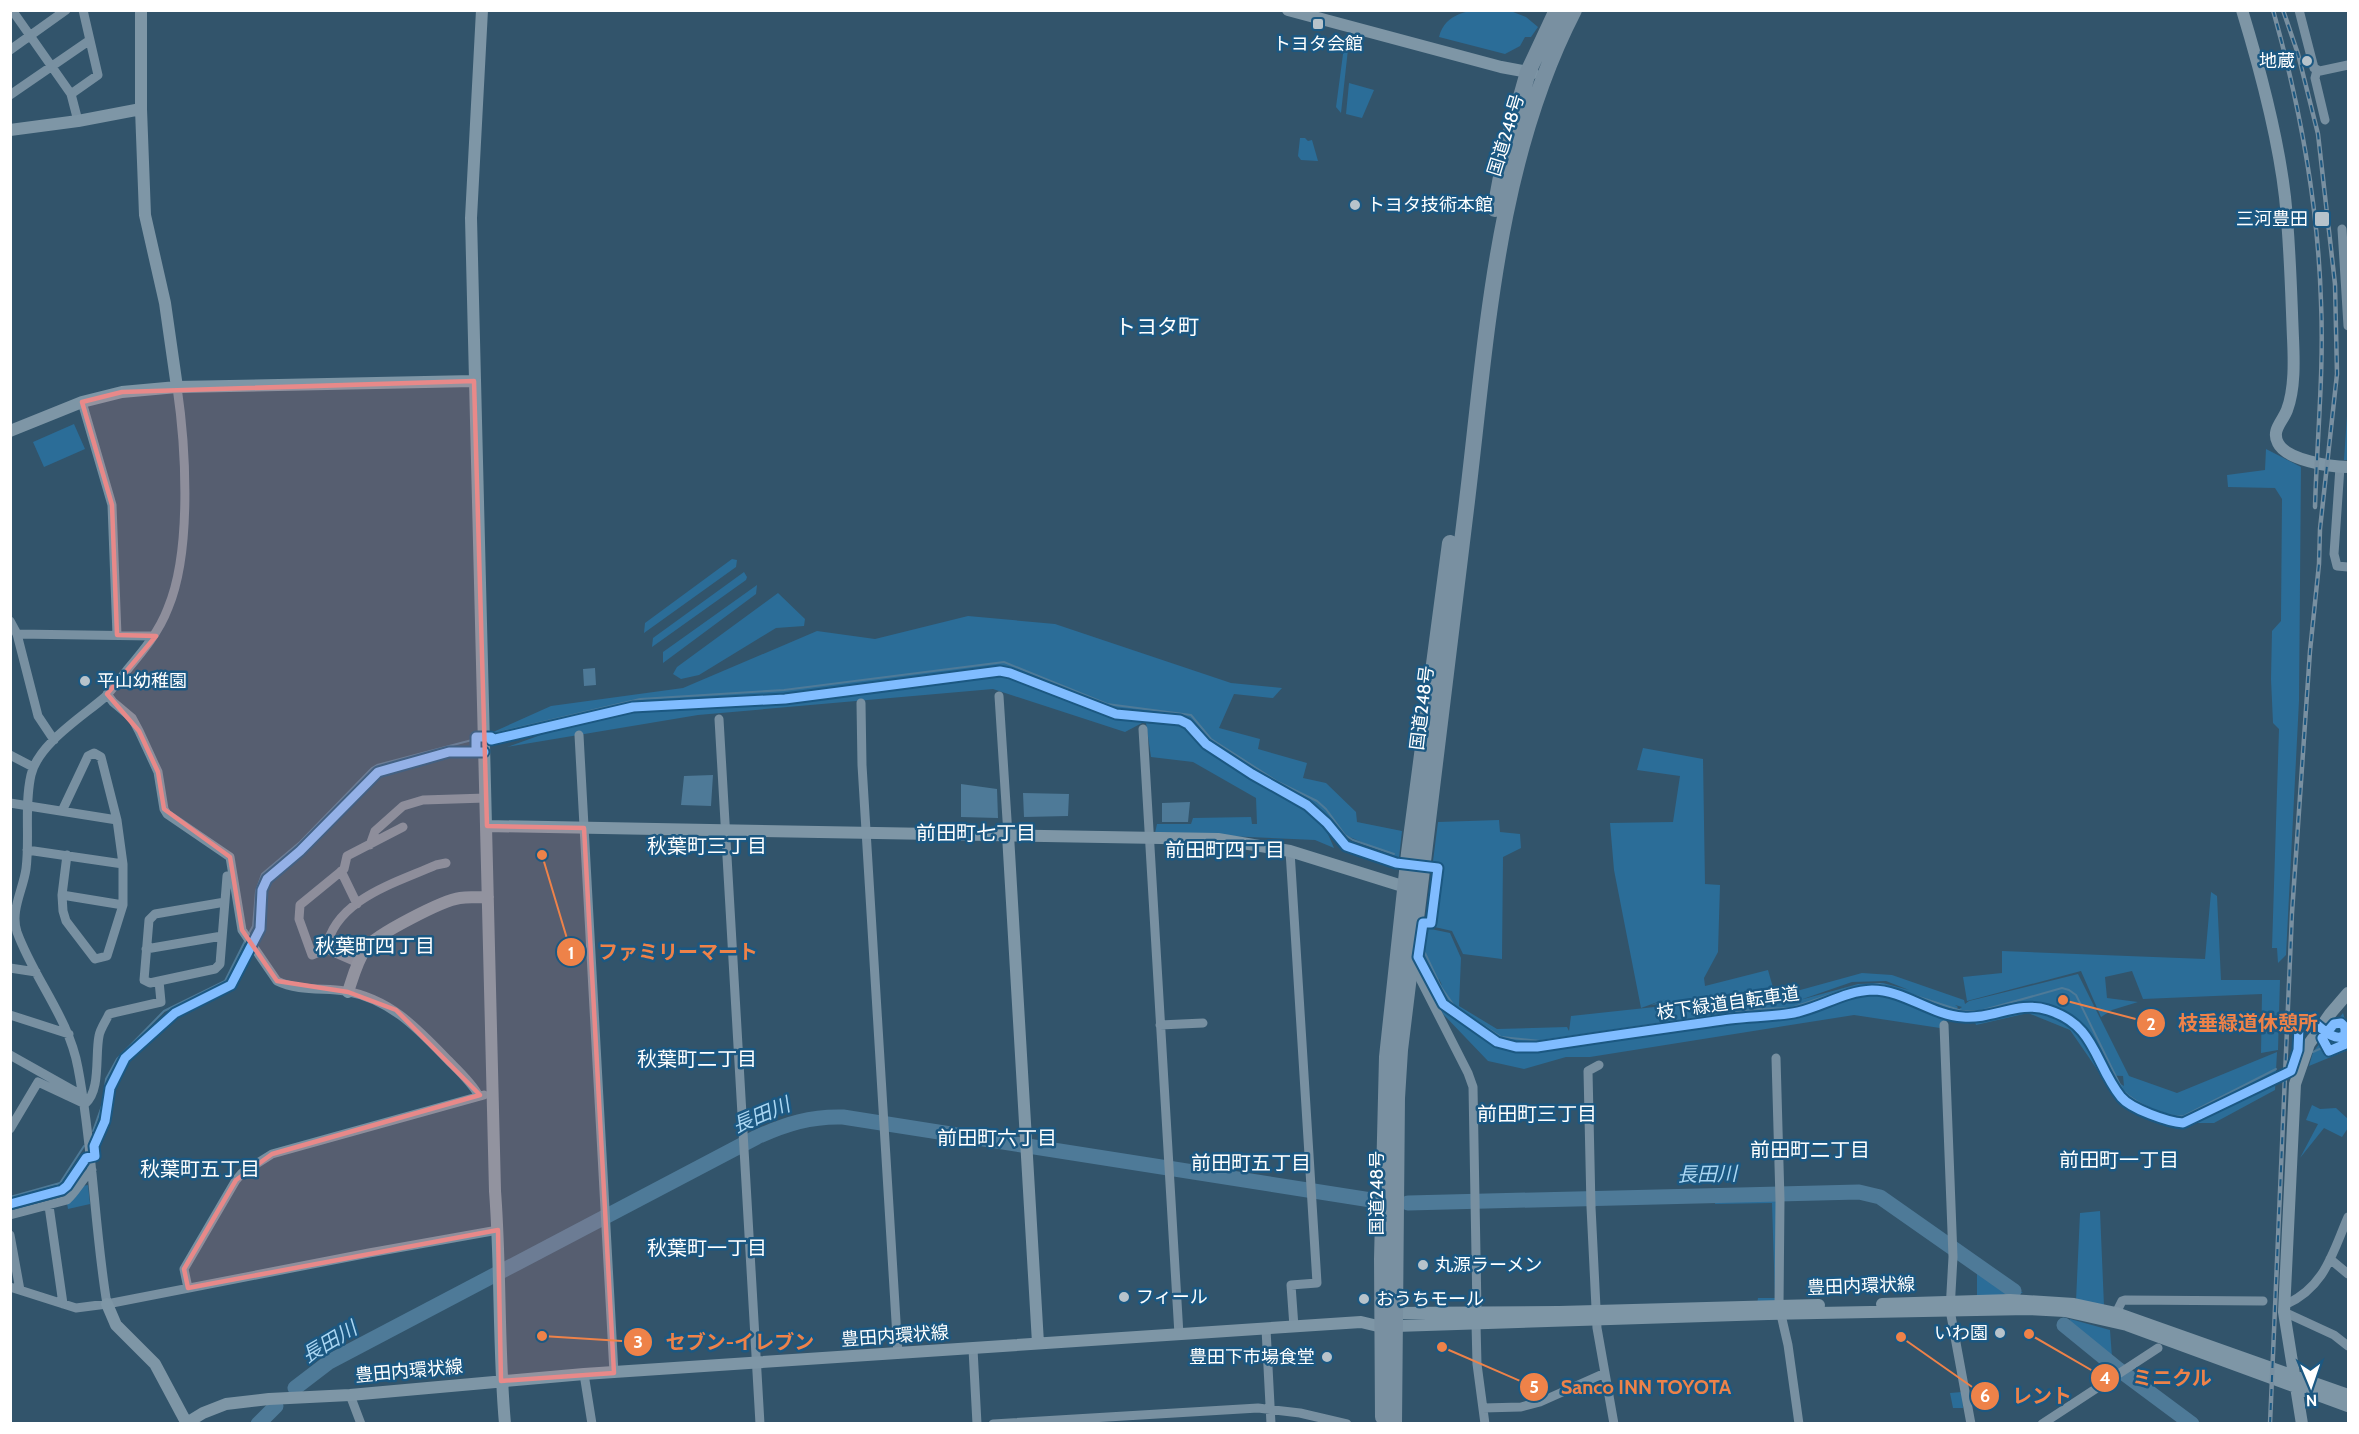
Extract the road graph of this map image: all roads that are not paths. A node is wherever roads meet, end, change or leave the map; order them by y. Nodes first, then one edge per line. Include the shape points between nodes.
1 (12, 10) edge
2 (66, 10) edge
3 (82, 10) edge
4 (482, 10) edge
5 (1288, 10) edge
6 (1557, 10) edge
7 (1574, 10) edge
8 (2242, 10) edge
9 (2299, 10) edge
10 (139, 11) edge
11 (31, 36) junction
12 (90, 40) junction
13 (10, 50) edge
14 (2349, 65) edge
15 (52, 67) junction
16 (2317, 70) junction
17 (1528, 72) junction
18 (1545, 75) junction
19 (71, 94) junction
20 (10, 95) edge
21 (141, 109) junction
22 (2325, 120) dead end
23 (78, 121) junction
24 (10, 130) edge
25 (2342, 229) dead end
26 (2348, 274) edge
27 (2349, 326) edge
28 (474, 381) junction
29 (177, 387) junction
30 (82, 402) junction
31 (10, 431) edge
32 (2344, 467) edge
33 (2349, 567) edge
34 (10, 621) edge
35 (17, 634) junction
36 (117, 635) junction
37 (153, 636) junction
38 (107, 694) junction
39 (999, 696) dead end
40 (861, 703) dead end
41 (719, 719) dead end
42 (1143, 729) dead end
43 (579, 735) dead end
44 (54, 740) junction
45 (10, 755) edge
46 (33, 767) junction
47 (486, 798) junction
48 (10, 803) edge
49 (27, 805) junction
50 (62, 811) junction
51 (117, 820) junction
52 (487, 826) junction
53 (403, 827) dead end
54 (584, 828) junction
55 (724, 830) junction
56 (867, 832) junction
57 (1008, 835) junction
58 (1150, 837) junction
59 (370, 845) junction
60 (27, 850) junction
61 (1290, 851) junction
62 (68, 855) junction
63 (446, 863) dead end
64 (123, 864) junction
65 (341, 871) junction
66 (228, 876) dead end
67 (1412, 889) junction
68 (62, 895) junction
69 (488, 897) junction
70 (225, 902) junction
71 (357, 904) junction
72 (123, 905) junction
73 (222, 936) junction
74 (326, 949) junction
75 (146, 950) junction
76 (1411, 960) junction
77 (358, 963) junction
78 (10, 968) edge
79 (36, 972) junction
80 (159, 981) junction
81 (348, 992) junction
82 (2349, 993) edge
83 (10, 1015) edge
84 (1203, 1023) dead end
85 (1160, 1025) junction
86 (1944, 1025) dead end
87 (69, 1034) junction
88 (10, 1055) edge
89 (1776, 1058) dead end
90 (1599, 1065) dead end
91 (493, 1094) junction
92 (479, 1096) junction
93 (84, 1100) junction
94 (10, 1129) edge
95 (92, 1170) junction
96 (49, 1206) junction
97 (10, 1215) edge
98 (2349, 1217) edge
99 (498, 1230) junction
100 (10, 1235) edge
101 (2330, 1258) junction
102 (2349, 1274) edge
103 (15, 1288) edge
104 (188, 1288) junction
105 (2264, 1301) dead end
106 (63, 1304) junction
107 (106, 1304) junction
108 (1951, 1306) junction
109 (2284, 1308) junction
110 (1780, 1310) junction
111 (2116, 1313) junction
112 (1596, 1315) junction
113 (1477, 1317) junction
114 (1389, 1320) junction
115 (1294, 1327) junction
116 (1266, 1329) junction
117 (1179, 1335) junction
118 (1038, 1343) junction
119 (2349, 1346) edge
120 (973, 1348) junction
121 (2158, 1348) dead end
122 (898, 1354) junction
123 (756, 1363) junction
124 (614, 1373) junction
125 (1605, 1373) junction
126 (584, 1374) junction
127 (2294, 1380) junction
128 (501, 1381) junction
129 (350, 1395) junction
130 (2349, 1395) edge
131 (2349, 1406) edge
132 (1483, 1408) junction
133 (1270, 1409) junction
134 (185, 1423) edge
135 (361, 1424) edge
136 (505, 1424) edge
137 (592, 1424) edge
138 (760, 1424) edge
139 (977, 1424) edge
140 (993, 1424) edge
141 (1271, 1424) edge
142 (1347, 1424) edge
143 (1383, 1424) edge
144 (1394, 1424) edge
145 (1485, 1424) edge
146 (1614, 1424) edge
147 (1799, 1424) edge
148 (1971, 1424) edge
149 (2042, 1424) edge
150 (2302, 1424) edge

1 - 11 street
2 - 11 street
3 - 12 street
4 - 28 street via 471,218
5 - 17 street
6 - 17 highway, 国道248号
7 - 18 highway, 国道248号
8 - 32 street via 2281,171 2287,220 2293,351 2288,408 2276,440 2289,454
9 - 16 street
10 - 21 street
11 - 13 street
11 - 15 street
12 - 15 street
12 - 19 street via 98,75
14 - 16 street
15 - 19 street
15 - 20 street
16 - 22 street via 2315,78
17 - 18 street
17 - 67 highway, 国道248号 via 1506,150 1492,222
18 - 67 highway, 国道248号 via 1502,231
19 - 23 street
21 - 23 street
21 - 29 street via 145,215 165,303
23 - 24 street
25 - 26 street
26 - 27 street
28 - 29 street
28 - 47 street
29 - 30 street via 123,392
29 - 37 street via 182,423 183,533 176,585
30 - 31 street
30 - 36 street via 112,505
32 - 33 street via 2334,554 2337,566
34 - 35 street
35 - 36 street
35 - 44 street via 38,716
36 - 37 street
37 - 38 street
38 - 44 street
38 - 81 street via 132,718 139,731 158,772 167,814 230,857 244,935 273,976 284,984
39 - 57 street
40 - 56 street
41 - 55 street
42 - 58 street
43 - 54 street
44 - 46 street
45 - 46 street
46 - 49 street
47 - 52 street
47 - 59 street via 423,800 403,806 375,831
48 - 49 street
49 - 50 street
49 - 60 street
50 - 51 street
50 - 51 street via 88,756 94,753 101,757
51 - 64 street
52 - 54 street
52 - 69 street
53 - 59 street
54 - 55 street
54 - 124 street
55 - 56 street
55 - 123 street
56 - 57 street
56 - 122 street
57 - 58 street
57 - 118 street
58 - 61 street via 1218,839
58 - 85 street
59 - 65 street via 347,856
60 - 62 street
60 - 79 street via 15,920
61 - 67 street
61 - 115 street via 1317,1282 1291,1285
62 - 64 street
62 - 68 street
63 - 71 street
64 - 72 street
65 - 71 street
65 - 74 street via 300,905 299,920 312,955
66 - 70 street
67 - 76 highway, 国道248号
67 - 114 highway, 国道248号 via 1387,1057
68 - 72 street
68 - 72 street via 66,921 95,959 107,956
69 - 77 street via 444,902 388,930 367,947
69 - 91 street
70 - 73 street
70 - 75 street via 155,914 149,920
71 - 74 street via 339,918
73 - 75 street
73 - 80 street via 220,964 215,969
74 - 77 street
75 - 80 street via 144,980
76 - 113 street via 1473,1087
76 - 114 highway, 国道248号 via 1397,1098
77 - 81 street
78 - 79 street
79 - 87 street
80 - 93 street via 161,1002 109,1014 99,1035 91,1100
81 - 92 street via 396,1010 466,1078
82 - 109 street via 2309,1044 2295,1084
83 - 87 street
84 - 85 street
85 - 117 street
86 - 108 street via 1953,1257
87 - 93 street
88 - 93 street
89 - 110 street
90 - 112 street via 1588,1071
91 - 92 street
91 - 99 street
92 - 104 street via 272,1154 258,1162 236,1180 184,1269
93 - 94 street via 38,1082
93 - 95 street
95 - 96 street via 73,1195
95 - 107 street
96 - 97 street
96 - 106 street
98 - 101 street
99 - 104 street
99 - 128 street
100 - 103 street
101 - 102 street
101 - 109 street via 2312,1288
103 - 106 street
104 - 107 street
105 - 111 street via 2125,1300
106 - 107 street via 76,1308
107 - 134 street via 116,1325 155,1364
108 - 110 street, 豊田内環状線
108 - 111 street, 豊田内環状線 via 2050,1301
108 - 127 street, 豊田内環状線 via 2092,1316
108 - 148 street
109 - 119 street
109 - 127 street
110 - 112 street, 豊田内環状線
110 - 147 street
111 - 127 street, 豊田内環状線
112 - 113 street, 豊田内環状線
112 - 125 street
113 - 114 street, 豊田内環状線
113 - 132 street via 1477,1364
114 - 115 street, 豊田内環状線
114 - 143 highway, 国道248号
114 - 144 highway, 国道248号
115 - 116 street, 豊田内環状線
116 - 117 street, 豊田内環状線
116 - 133 street
117 - 118 street, 豊田内環状線
118 - 120 street, 豊田内環状線
120 - 122 street, 豊田内環状線
120 - 139 street
121 - 149 street
122 - 123 street, 豊田内環状線
123 - 124 street, 豊田内環状線
123 - 138 street
124 - 126 street, 豊田内環状線
125 - 132 street via 1540,1402
125 - 146 street
126 - 128 street, 豊田内環状線
126 - 137 street
127 - 130 street, 豊田内環状線
127 - 131 street, 豊田内環状線
127 - 150 street
128 - 129 street, 豊田内環状線
128 - 136 street
129 - 134 street, 豊田内環状線 via 226,1404
129 - 135 street
132 - 145 street
133 - 140 street
133 - 141 street
133 - 142 street

